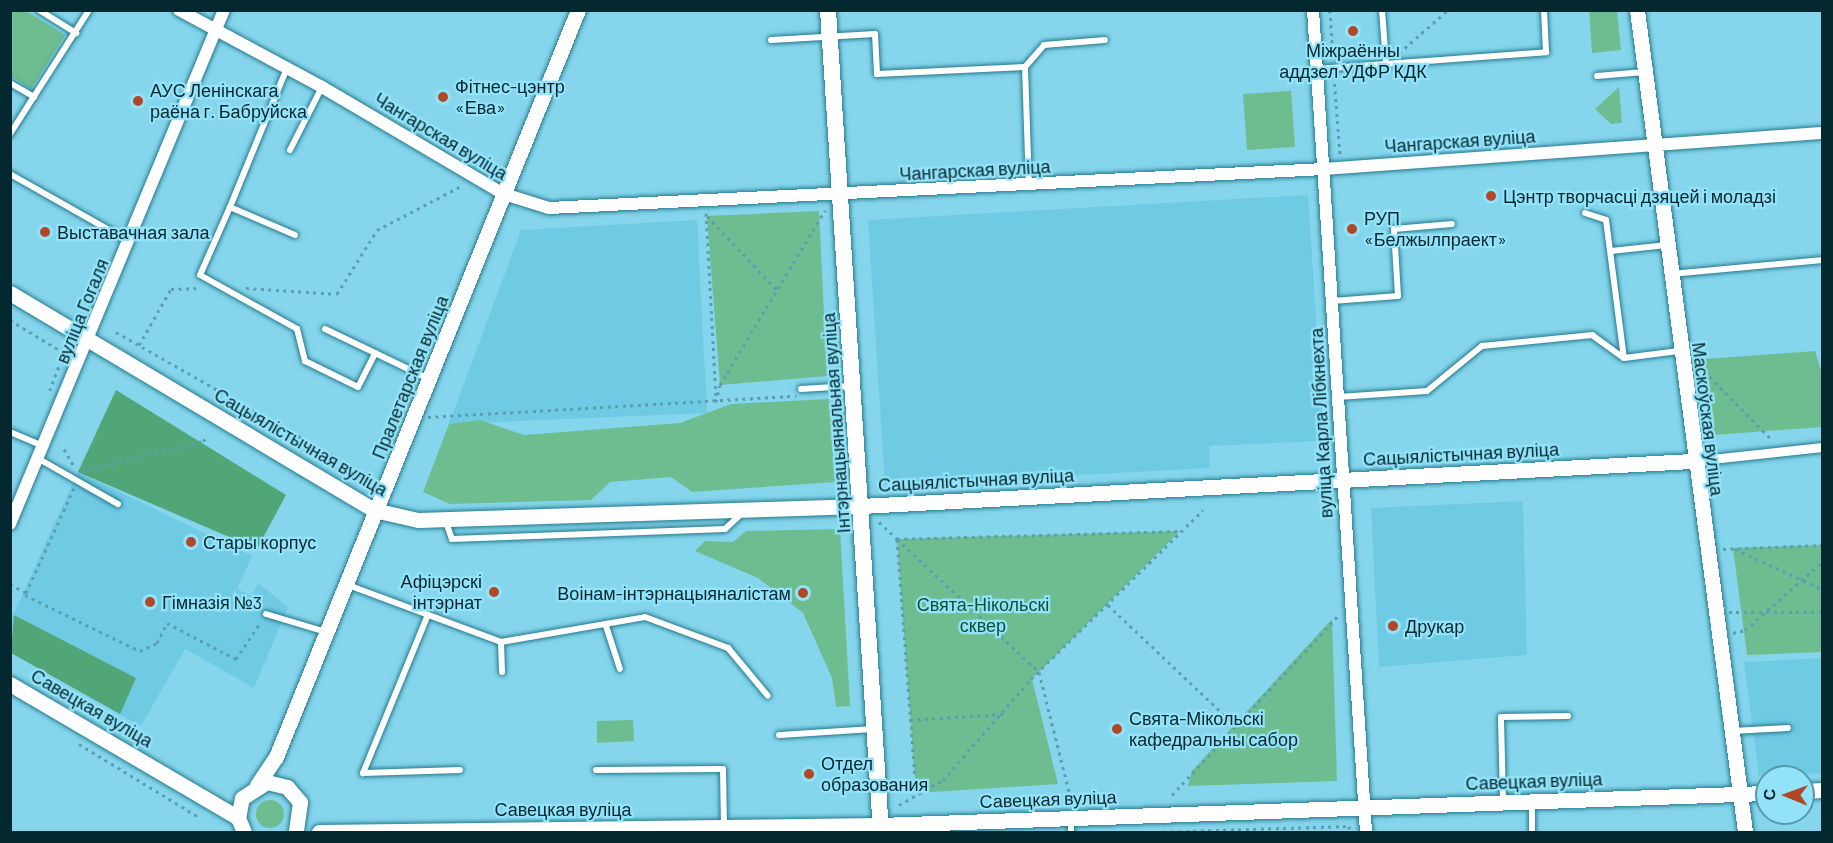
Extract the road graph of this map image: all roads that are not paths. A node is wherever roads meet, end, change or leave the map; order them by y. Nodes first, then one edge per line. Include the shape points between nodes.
1 (39, 10) edge
2 (90, 10) edge
3 (179, 10) edge
4 (224, 10) edge
5 (578, 10) edge
6 (828, 10) edge
7 (1313, 10) edge
8 (1382, 10) edge
9 (1544, 10) edge
10 (1637, 10) edge
11 (215, 30) junction
12 (76, 33) junction
13 (830, 36) junction
14 (771, 40) dead end
15 (1105, 40) dead end
16 (1386, 63) junction
17 (1025, 67) junction
18 (287, 68) junction
19 (1317, 69) junction
20 (1645, 72) junction
21 (1597, 76) dead end
22 (10, 83) edge
23 (322, 87) junction
24 (34, 98) junction
25 (1822, 133) edge
26 (10, 134) edge
27 (1654, 144) junction
28 (290, 150) dead end
29 (1323, 169) junction
30 (10, 174) edge
31 (1029, 186) junction
32 (504, 194) junction
33 (834, 201) junction
34 (230, 207) junction
35 (1585, 213) dead end
36 (1452, 224) dead end
37 (295, 235) dead end
38 (129, 242) junction
39 (1667, 245) junction
40 (1611, 251) junction
41 (1822, 260) edge
42 (1670, 274) junction
43 (10, 293) edge
44 (1332, 301) junction
45 (325, 329) dead end
46 (90, 340) junction
47 (1679, 351) junction
48 (375, 353) junction
49 (1624, 358) junction
50 (430, 379) junction
51 (853, 386) junction
52 (801, 389) dead end
53 (1338, 397) junction
54 (10, 432) edge
55 (44, 447) junction
56 (1822, 447) edge
57 (39, 459) junction
58 (1693, 461) junction
59 (1342, 480) junction
60 (118, 504) dead end
61 (861, 506) junction
62 (374, 510) junction
63 (744, 512) junction
64 (444, 519) junction
65 (10, 524) edge
66 (347, 585) junction
67 (266, 614) road end
68 (427, 617) junction
69 (606, 626) junction
70 (327, 633) junction
71 (501, 642) junction
72 (620, 669) dead end
73 (502, 672) dead end
74 (10, 684) edge
75 (768, 696) dead end
76 (1568, 716) dead end
77 (1788, 728) dead end
78 (875, 729) junction
79 (1731, 731) junction
80 (779, 735) dead end
81 (276, 757) junction
82 (460, 770) dead end
83 (596, 770) dead end
84 (287, 787) junction
85 (253, 788) junction
86 (1755, 793) edge
87 (1740, 794) junction
88 (1503, 801) junction
89 (1532, 801) junction
90 (216, 802) junction
91 (300, 802) junction
92 (1364, 806) junction
93 (1071, 825) edge
94 (241, 828) edge
95 (717, 829) edge
96 (881, 829) edge
97 (597, 830) edge
98 (325, 831) edge
99 (296, 832) edge
100 (1366, 832) edge
101 (1532, 832) edge
102 (1745, 832) edge

1 - 12 lane
2 - 12 lane
3 - 11 street, Чангарская вуліца
4 - 11 street, вуліца Гогаля
5 - 32 street, Пралетарская вуліца
6 - 13 main road, Інтэрнацыянальная вуліца
7 - 19 street, вуліца Карла Лібкнехта
8 - 16 lane
9 - 16 lane via 1546,52
10 - 20 street, Маскоўская вуліца
11 - 18 street, Чангарская вуліца
11 - 38 street, вуліца Гогаля
12 - 24 lane
13 - 14 lane
13 - 17 lane via 875,34 878,74
13 - 33 main road, Інтэрнацыянальная вуліца
15 - 17 lane via 1044,45
16 - 19 lane
17 - 31 lane
18 - 23 street, Чангарская вуліца
18 - 34 lane
19 - 29 street, вуліца Карла Лібкнехта
20 - 21 lane
20 - 27 street, Маскоўская вуліца
22 - 24 lane
23 - 28 lane
23 - 32 street, Чангарская вуліца
24 - 26 lane
25 - 27 street, Чангарская вуліца
27 - 29 street, Чангарская вуліца
27 - 39 street, Маскоўская вуліца
29 - 31 street, Чангарская вуліца
29 - 44 street, вуліца Карла Лібкнехта
30 - 38 lane
31 - 33 street, Чангарская вуліца
32 - 33 street, Чангарская вуліца via 549,208
32 - 50 street, Пралетарская вуліца
33 - 51 main road, Інтэрнацыянальная вуліца
34 - 37 lane
34 - 48 lane via 200,275 297,329 305,361 358,387
35 - 40 lane via 1606,220
36 - 44 lane via 1394,229 1398,296
38 - 46 street, вуліца Гогаля
39 - 40 lane
39 - 42 street, Маскоўская вуліца
40 - 49 lane
41 - 42 lane
42 - 47 street, Маскоўская вуліца
43 - 46 street, Сацыялістычная вуліца
44 - 53 street, вуліца Карла Лібкнехта
45 - 48 lane
46 - 55 street, вуліца Гогаля
46 - 62 street, Сацыялістычная вуліца
47 - 49 lane
47 - 58 street, Маскоўская вуліца
48 - 50 lane
49 - 53 lane via 1592,335 1482,346 1427,391
50 - 62 street, Пралетарская вуліца
51 - 52 lane
51 - 61 main road, Інтэрнацыянальная вуліца
53 - 59 street, вуліца Карла Лібкнехта
54 - 55 lane
55 - 57 street, вуліца Гогаля
56 - 58 street, Сацыялістычная вуліца
57 - 60 lane
57 - 65 street, вуліца Гогаля
58 - 59 street, Сацыялістычная вуліца
58 - 79 street, Маскоўская вуліца
59 - 61 street, Сацыялістычная вуліца
59 - 92 street, вуліца Карла Лібкнехта
61 - 63 street, Сацыялістычная вуліца
61 - 78 main road, Інтэрнацыянальная вуліца
62 - 64 street, Сацыялістычная вуліца via 418,520
62 - 66 street, Пралетарская вуліца
63 - 64 street, Сацыялістычная вуліца
63 - 64 lane via 725,529 452,539
66 - 68 lane
66 - 70 street, Пралетарская вуліца
67 - 70 lane
68 - 71 lane
68 - 82 lane via 363,772
69 - 71 lane
69 - 72 lane
69 - 75 lane via 645,617 685,628 728,648
70 - 81 street, Пралетарская вуліца
71 - 73 lane
74 - 90 street, Савецкая вуліца
76 - 88 lane via 1501,717
77 - 79 lane
78 - 80 lane
78 - 96 main road, Інтэрнацыянальная вуліца
79 - 87 street, Маскоўская вуліца
81 - 84 street
81 - 85 street, Пралетарская вуліца
83 - 95 lane via 723,769
84 - 85 street
84 - 91 street, Савецкая вуліца
85 - 90 street
85 - 94 street, Пралетарская вуліца
86 - 87 street, Савецкая вуліца
87 - 89 street, Савецкая вуліца
87 - 102 street, Маскоўская вуліца
88 - 89 street, Савецкая вуліца
88 - 92 street, Савецкая вуліца
89 - 101 lane
90 - 94 street, Савецкая вуліца
91 - 98 street, Савецкая вуліца
91 - 99 street
92 - 93 street, Савецкая вуліца
92 - 100 street, вуліца Карла Лібкнехта
93 - 96 street, Савецкая вуліца
95 - 96 street, Савецкая вуліца
95 - 97 street, Савецкая вуліца
97 - 98 street, Савецкая вуліца

